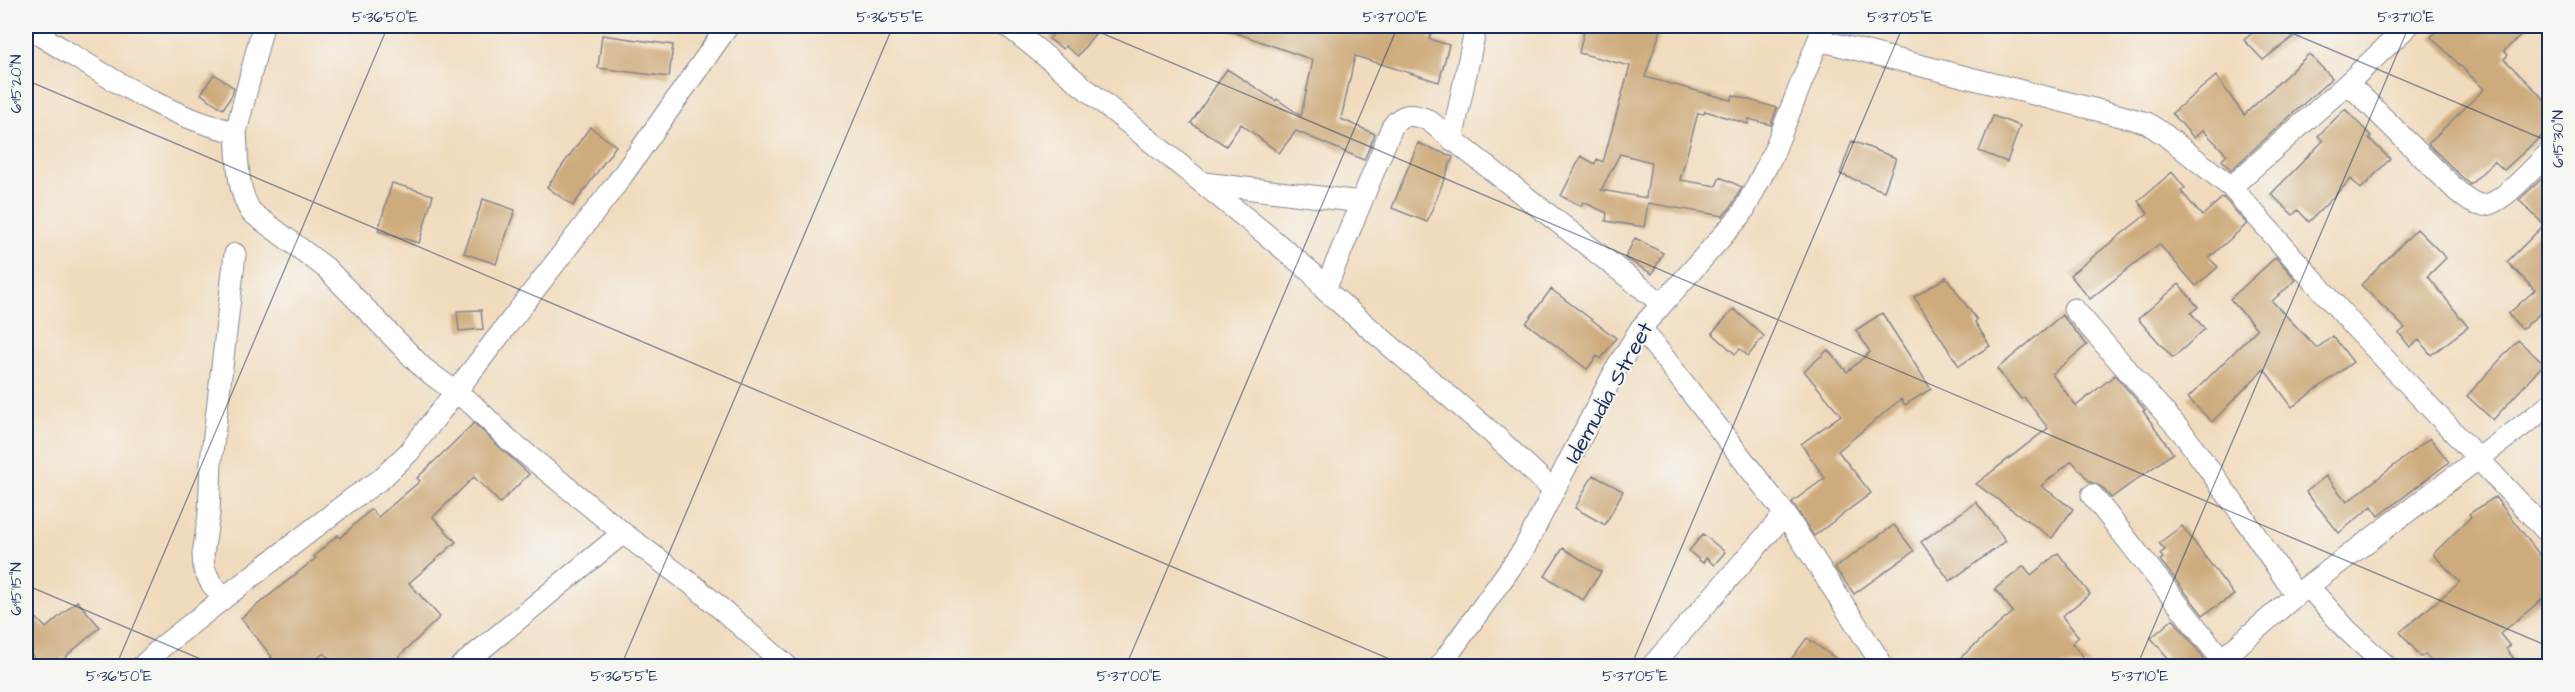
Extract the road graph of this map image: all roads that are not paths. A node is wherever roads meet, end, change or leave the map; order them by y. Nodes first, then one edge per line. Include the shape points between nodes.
1 (263, 26) edge
2 (728, 26) edge
3 (1008, 26) edge
4 (1476, 26) edge
5 (2408, 26) edge
6 (26, 27) edge
7 (1822, 33) edge
8 (2348, 84) junction
9 (236, 132) junction
10 (1452, 140) junction
11 (2550, 152) edge
12 (1203, 183) junction
13 (2231, 187) junction
14 (1361, 202) junction
15 (235, 254) dead end
16 (1325, 290) junction
17 (1662, 303) junction
18 (2074, 309) dead end
19 (1641, 328) junction
20 (454, 392) junction
21 (2550, 405) edge
22 (2476, 459) junction
23 (1554, 490) junction
24 (2092, 495) dead end
25 (1785, 514) junction
26 (623, 533) junction
27 (2550, 535) edge
28 (2302, 591) junction
29 (224, 598) junction
30 (2218, 663) edge
31 (142, 666) edge
32 (461, 666) edge
33 (787, 666) edge
34 (1440, 666) edge
35 (1653, 666) edge
36 (1883, 666) edge
37 (2386, 666) edge

1 - 9 street
2 - 20 street via 617,183
3 - 12 street
4 - 10 street
5 - 8 street
6 - 9 street via 166,108 209,126
7 - 13 street via 2147,123
7 - 17 street, Idemudia Street via 1772,156 1742,214
8 - 11 street via 2457,190 2478,205 2489,206
8 - 13 street
9 - 20 street via 239,180 243,200 251,212 327,268 423,368
10 - 14 street via 1418,115 1405,115 1397,120
10 - 17 street
12 - 14 street
12 - 16 street via 1312,273
13 - 22 street
14 - 16 street
15 - 29 street via 203,554 204,569
16 - 23 street
17 - 19 street, Idemudia Street
18 - 28 street via 2185,436
19 - 23 street, Idemudia Street
19 - 25 street
20 - 26 street
20 - 29 street via 409,452 380,480
21 - 22 street
22 - 27 street
22 - 28 street
23 - 34 street, Idemudia Street via 1524,549
24 - 30 street
25 - 35 street
25 - 36 street
26 - 32 street
26 - 33 street via 697,588
28 - 30 street
28 - 37 street
29 - 31 street

